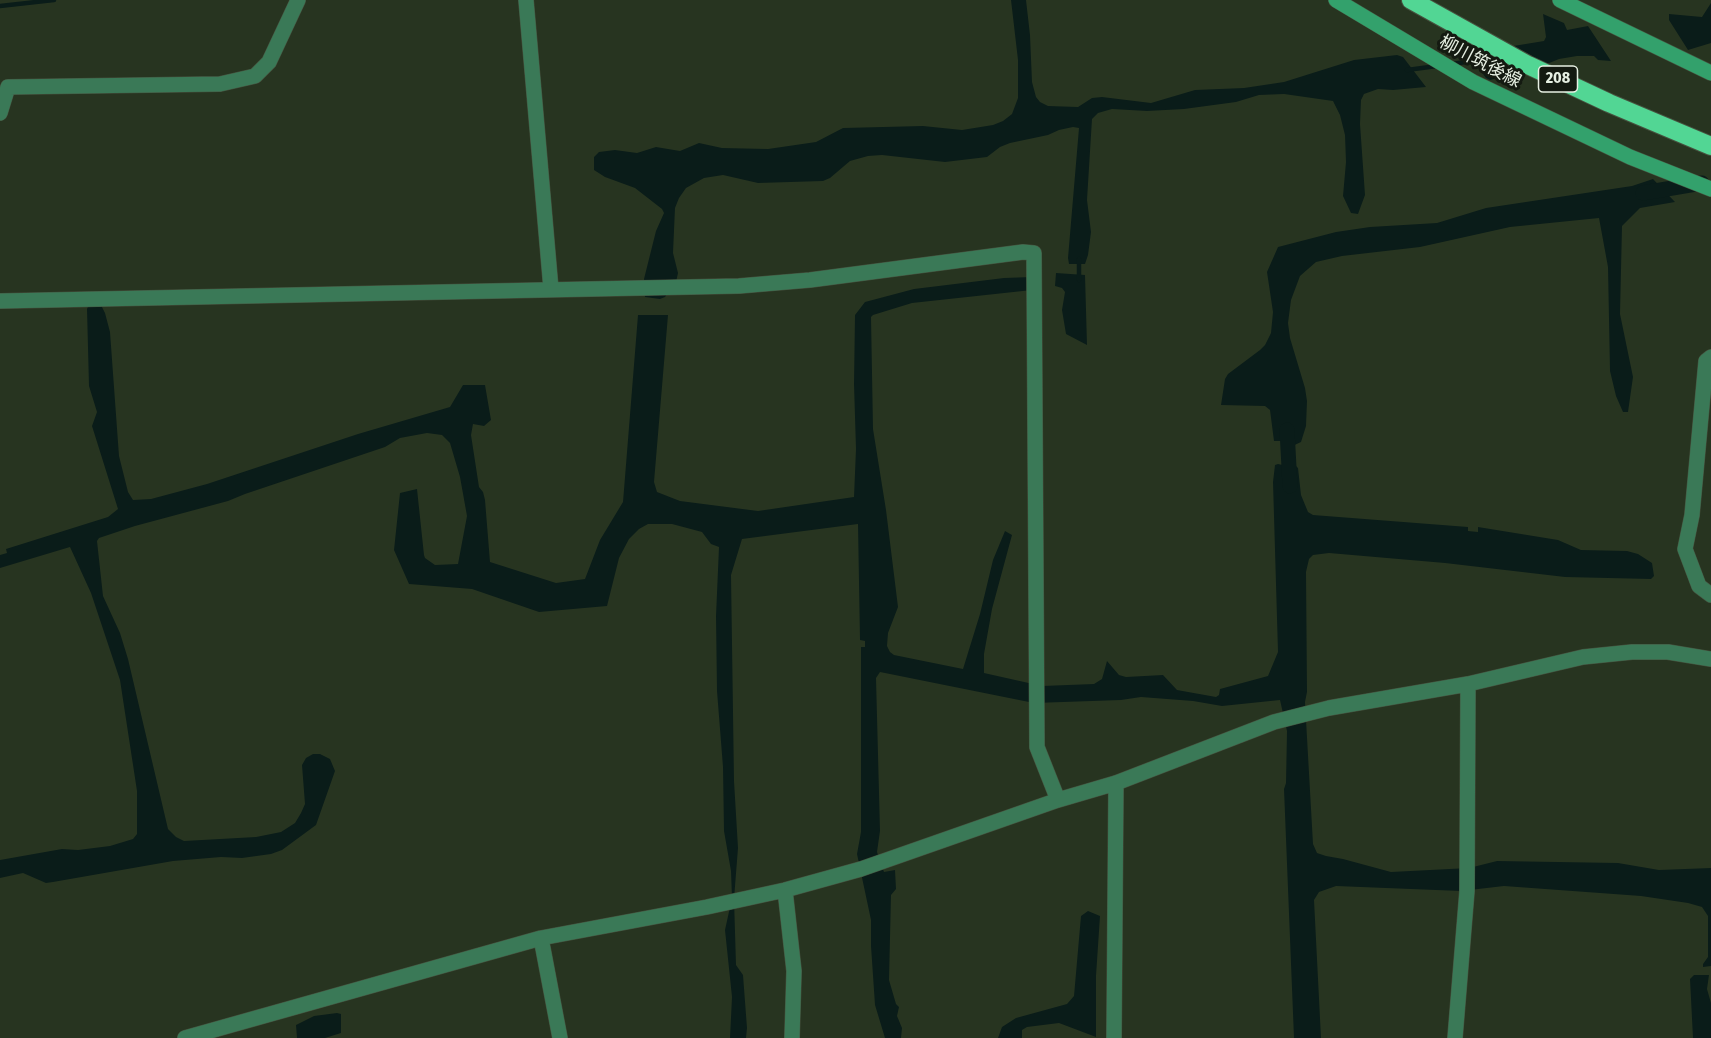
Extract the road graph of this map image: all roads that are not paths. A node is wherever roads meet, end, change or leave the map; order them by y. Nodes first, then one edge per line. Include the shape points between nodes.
1 (298, 0) edge
2 (526, 0) edge
3 (1336, 0) edge
4 (1411, 0) edge
5 (1427, 0) edge
6 (1560, 0) edge
7 (1711, 74) edge
8 (0, 113) edge
9 (1711, 136) edge
10 (1711, 146) edge
11 (1711, 189) edge
12 (551, 289) junction
13 (0, 302) edge
14 (1711, 357) edge
15 (1711, 595) edge
16 (1711, 659) edge
17 (1468, 684) junction
18 (1116, 783) junction
19 (1058, 800) junction
20 (785, 890) junction
21 (541, 938) junction
22 (214, 1034) edge
23 (185, 1038) edge
24 (560, 1038) edge
25 (792, 1038) edge
26 (1114, 1038) edge
27 (1455, 1038) edge

1 - 8 street via 269,62 255,76 220,84 8,87
2 - 12 street
3 - 11 main road, 柳川筑後線 via 1473,82 1620,152
4 - 10 highway, 208 via 1528,65
5 - 9 highway, 208 via 1603,92
6 - 7 main road
12 - 13 street
12 - 19 street via 739,286 1034,253 1038,747
14 - 15 street via 1706,361 1692,515 1685,549 1699,586
16 - 17 street via 1668,652 1583,657
17 - 18 street via 1329,708 1274,722
17 - 27 street via 1467,891
18 - 19 street
18 - 26 street
19 - 20 street via 861,869
20 - 21 street
20 - 25 street via 794,971
21 - 22 street
21 - 24 street
22 - 23 street

